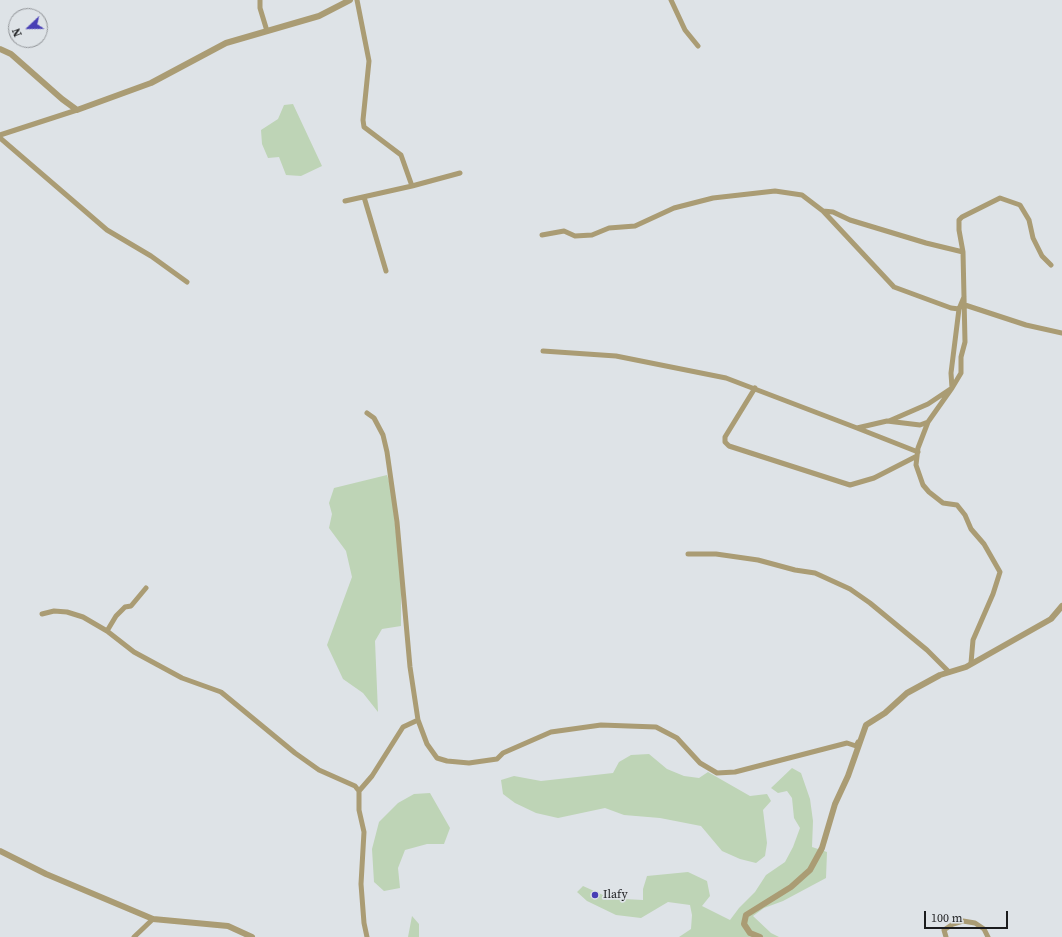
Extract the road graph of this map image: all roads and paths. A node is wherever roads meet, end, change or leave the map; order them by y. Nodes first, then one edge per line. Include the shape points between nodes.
1 (260, 0) edge
2 (350, 0) edge
3 (357, 0) edge
4 (671, 0) edge
5 (267, 31) junction
6 (698, 46) dead end
7 (0, 49) edge
8 (77, 110) junction
9 (0, 136) edge
10 (460, 173) dead end
11 (412, 186) junction
12 (364, 197) junction
13 (345, 201) dead end
14 (823, 211) junction
15 (542, 236) dead end
16 (963, 252) junction
17 (1051, 266) dead end
18 (386, 271) dead end
19 (187, 282) dead end
20 (964, 296) junction
21 (965, 305) junction
22 (959, 309) junction
23 (1062, 333) edge
24 (543, 351) dead end
25 (755, 388) junction
26 (952, 388) junction
27 (367, 413) dead end
28 (887, 422) junction
29 (928, 422) junction
30 (857, 428) junction
31 (917, 454) junction
32 (688, 554) dead end
33 (146, 588) dead end
34 (1062, 606) edge
35 (42, 614) dead end
36 (107, 631) junction
37 (971, 663) junction
38 (949, 672) junction
39 (418, 720) junction
40 (861, 738) junction
41 (359, 790) junction
42 (0, 851) edge
43 (153, 919) junction
44 (134, 937) edge
45 (252, 937) edge
46 (367, 937) edge
47 (760, 937) edge
48 (946, 937) edge
49 (988, 937) edge

1 - 5 street
2 - 5 street via 319,16
3 - 11 street via 369,61 362,120 364,128 402,155
4 - 6 street via 685,30
5 - 8 street via 226,43 151,83
7 - 8 street via 11,54
8 - 9 street
9 - 19 street via 107,230 152,256
10 - 11 street
11 - 12 street
12 - 13 street
12 - 18 street
14 - 15 street via 802,195 776,191 713,198 674,208 635,226 609,228 592,235 575,236 564,231
14 - 16 street
14 - 22 street via 894,287
16 - 17 street via 959,220 1000,198 1020,205 1029,220 1033,238 1042,256
16 - 20 street
20 - 21 street
20 - 22 street
21 - 23 street via 1026,325
21 - 26 street via 965,342 961,357 961,373
22 - 26 street via 951,373
24 - 25 street via 616,356 726,378
25 - 30 street
25 - 31 street via 725,437 725,442 729,446 850,486 874,478
26 - 28 street via 928,404
26 - 29 street
27 - 39 street via 374,418 383,435 390,467 403,574 410,667
28 - 29 street via 920,425
28 - 30 street
29 - 31 street
30 - 31 street
31 - 37 street via 916,465 922,485 943,503 957,505 1000,572 973,640
32 - 38 street via 716,554 758,560 822,576 850,589 870,603 927,650
33 - 36 street via 131,606 125,607 116,616
34 - 37 street via 1051,619
35 - 36 street via 66,612 83,617
36 - 41 street via 134,652 182,678 221,692 319,770
37 - 38 street
38 - 40 street via 907,693 885,713 866,725
39 - 40 street via 437,758 447,762 469,763 497,759 509,750 552,732 601,725 656,727 677,738 700,763 717,773 735,772 847,743 856,746
39 - 41 street via 403,727 372,776
40 - 47 street via 835,804 822,848 810,870 791,887 746,915 744,924 750,933
41 - 46 street via 359,810 364,832 361,884
42 - 43 street via 46,874
43 - 44 street
43 - 45 street via 228,926
48 - 49 street via 944,930 963,921 975,922 984,929

